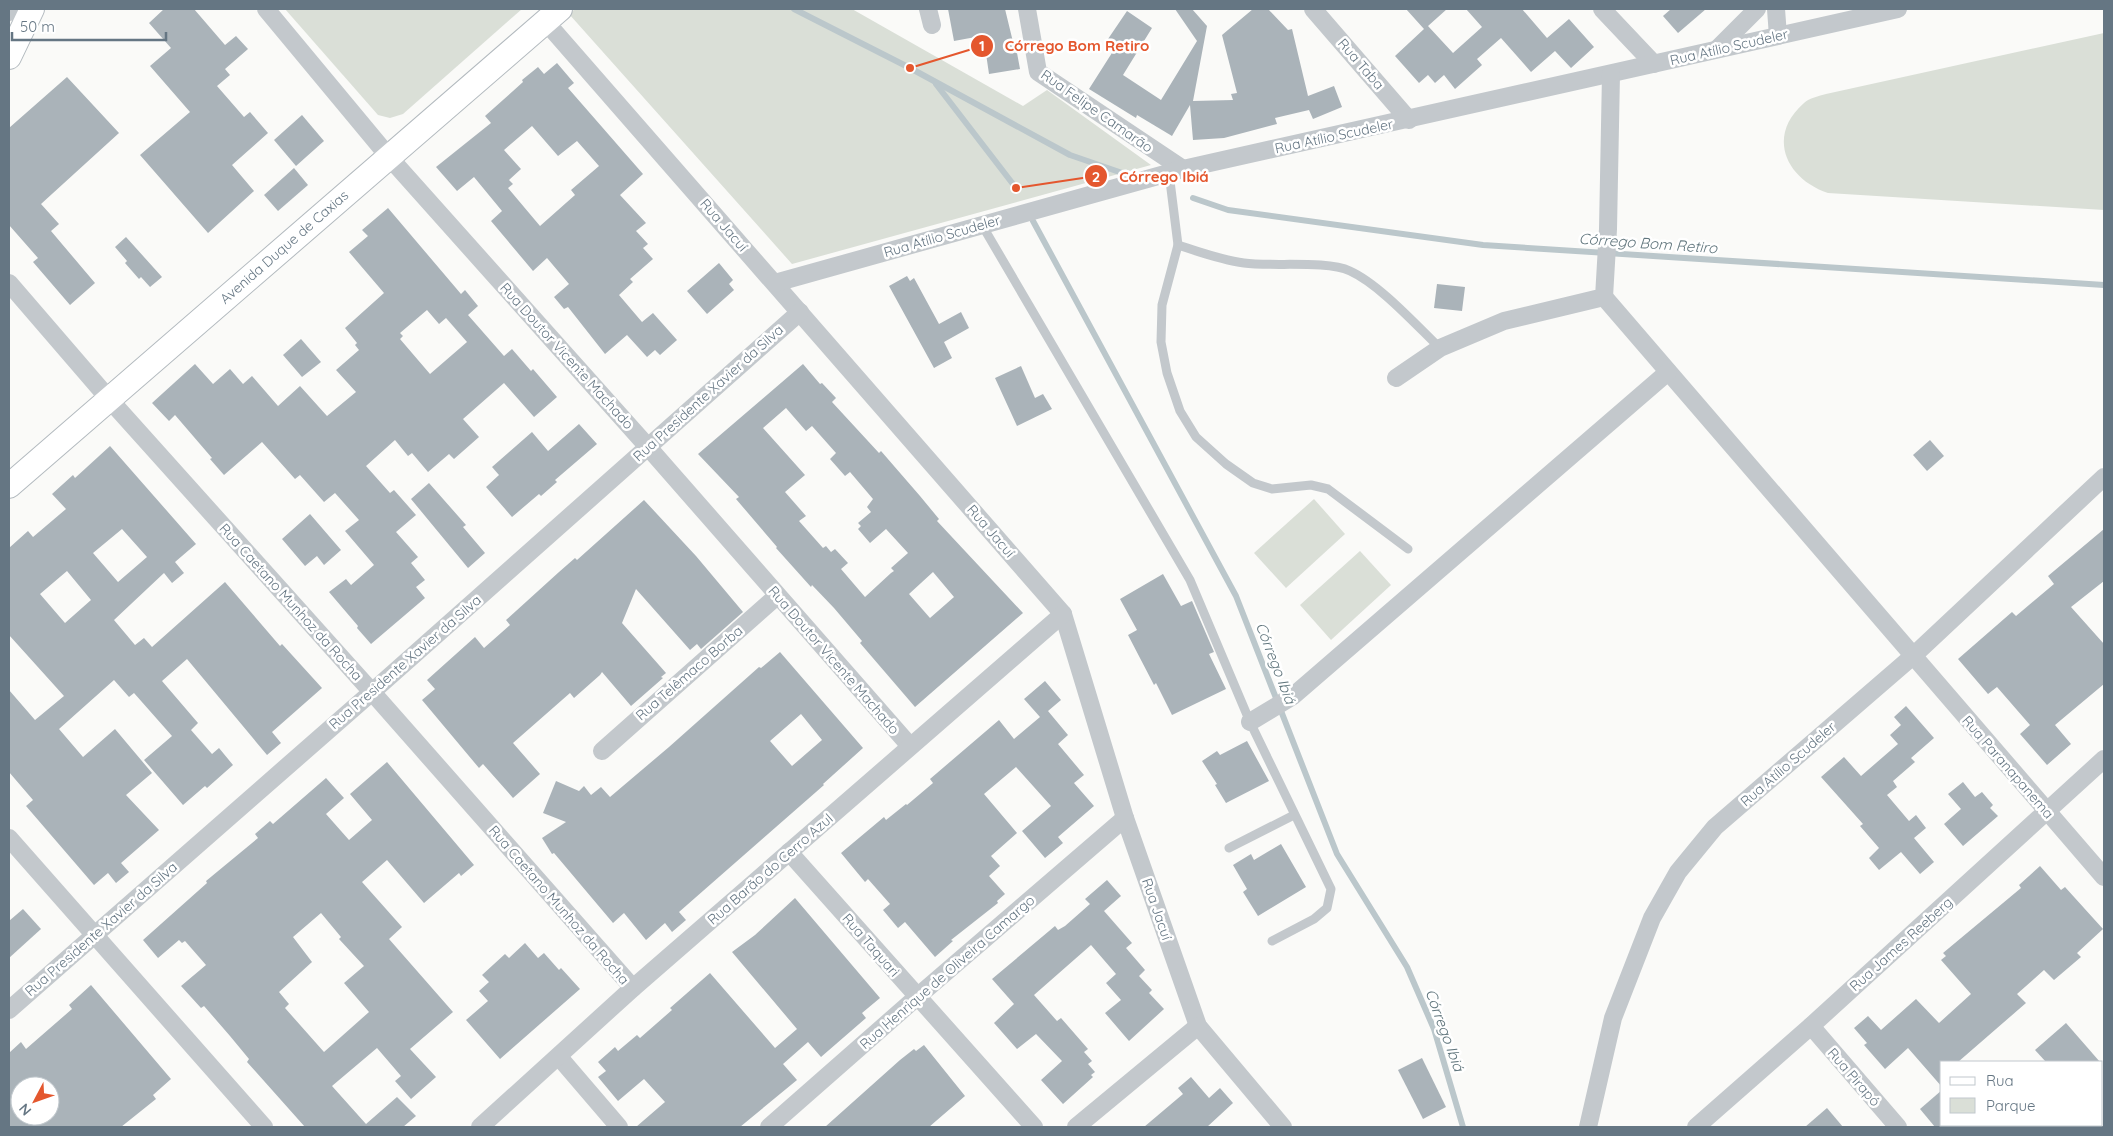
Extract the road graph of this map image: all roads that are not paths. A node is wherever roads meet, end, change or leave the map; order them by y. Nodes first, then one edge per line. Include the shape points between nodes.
1 (21, 9) edge
2 (32, 9) edge
3 (266, 9) edge
4 (1028, 9) edge
5 (1313, 9) edge
6 (1602, 9) edge
7 (1757, 9) edge
8 (1776, 9) edge
9 (1898, 9) edge
10 (9, 12) edge
11 (553, 15) edge
12 (1778, 36) junction
13 (1718, 48) junction
14 (9, 56) edge
15 (1654, 64) junction
16 (1611, 74) junction
17 (1409, 120) junction
18 (389, 157) junction
19 (1176, 171) junction
20 (982, 225) junction
21 (1178, 245) junction
22 (9, 283) edge
23 (775, 283) junction
24 (1604, 297) junction
25 (800, 312) junction
26 (1440, 348) junction
27 (1668, 372) junction
28 (1396, 378) dead end
29 (108, 399) junction
30 (648, 447) junction
31 (2104, 477) edge
32 (9, 486) edge
33 (1408, 549) dead end
34 (777, 596) junction
35 (1063, 614) junction
36 (1913, 656) junction
37 (372, 692) junction
38 (1250, 722) junction
39 (910, 746) junction
40 (602, 751) dead end
41 (2104, 758) edge
42 (2046, 811) junction
43 (1294, 815) junction
44 (1126, 818) junction
45 (9, 838) edge
46 (1229, 848) dead end
47 (789, 852) junction
48 (2104, 877) edge
49 (94, 936) junction
50 (1272, 941) dead end
51 (633, 988) junction
52 (916, 997) junction
53 (9, 1010) edge
54 (1198, 1026) junction
55 (1811, 1026) junction
56 (559, 1057) junction
57 (264, 1127) edge
58 (480, 1127) edge
59 (619, 1127) edge
60 (769, 1127) edge
61 (1034, 1127) edge
62 (1076, 1127) edge
63 (1284, 1127) edge
64 (1588, 1127) edge
65 (1696, 1127) edge
66 (1898, 1127) edge

1 - 10 street
2 - 14 street
3 - 18 street, Rua Doutor Vicente Machado
4 - 19 street, Rua Felipe Camarão via 1038,72
5 - 17 street, Rua Taba
6 - 15 street
7 - 13 street
8 - 12 street
9 - 12 street, Rua Atílio Scudeler
11 - 18 street, Avenida Duque de Caxias
11 - 23 street, Rua Jacuí
12 - 13 street, Rua Atílio Scudeler
13 - 15 street, Rua Atílio Scudeler
15 - 16 street, Rua Atílio Scudeler
16 - 17 street, Rua Atílio Scudeler
16 - 24 street
17 - 19 street, Rua Atílio Scudeler
18 - 29 street, Avenida Duque de Caxias
18 - 30 street, Rua Doutor Vicente Machado
19 - 20 street, Rua Atílio Scudeler
19 - 21 lane
20 - 23 street, Rua Atílio Scudeler
20 - 38 lane via 1190,580
21 - 26 lane via 1219,259 1245,263 1348,270 1365,279
21 - 33 lane via 1162,305 1161,342 1180,411 1196,437 1253,483 1272,489 1311,485 1328,489
22 - 29 street, Rua Caetano Munhoz da Rocha
23 - 25 street, Rua Jacuí
24 - 26 street via 1504,321
24 - 27 street, Rua Paranapanema
25 - 30 street, Rua Presidente Xavier da Silva
25 - 35 street, Rua Jacuí
26 - 28 street
27 - 36 street, Rua Paranapanema
27 - 38 street via 1293,696
29 - 32 street, Avenida Duque de Caxias
29 - 37 street, Rua Caetano Munhoz da Rocha
30 - 34 street, Rua Doutor Vicente Machado
30 - 37 street, Rua Presidente Xavier da Silva
31 - 36 street, Rua Atílio Scudeler
34 - 39 street, Rua Doutor Vicente Machado
34 - 40 street, Rua Telêmaco Borba
35 - 39 street, Rua Barão do Cerro Azul
35 - 44 street, Rua Jacuí
36 - 42 street, Rua Paranapanema
36 - 64 street, Rua Atílio Scudeler via 1715,828 1678,872 1652,918 1613,1018
37 - 49 street, Rua Presidente Xavier da Silva
37 - 51 street, Rua Caetano Munhoz da Rocha
38 - 43 lane
39 - 47 street, Rua Barão do Cerro Azul
41 - 42 street, Rua James Reeberg
42 - 48 street, Rua Paranapanema
42 - 55 street, Rua James Reeberg
43 - 46 lane
43 - 50 lane via 1331,889 1327,908 1314,919
44 - 52 street, Rua Henrique de Oliveira Camargo
44 - 54 street, Rua Jacuí
45 - 49 street
47 - 51 street, Rua Barão do Cerro Azul
47 - 52 street, Rua Taquari
49 - 53 street, Rua Presidente Xavier da Silva
49 - 57 street
51 - 56 street, Rua Barão do Cerro Azul
52 - 60 street, Rua Henrique de Oliveira Camargo
52 - 61 street, Rua Taquari
54 - 62 street
54 - 63 street, Rua Jacuí
55 - 65 street, Rua James Reeberg
55 - 66 street, Rua Pirapó
56 - 58 street, Rua Barão do Cerro Azul
56 - 59 street

